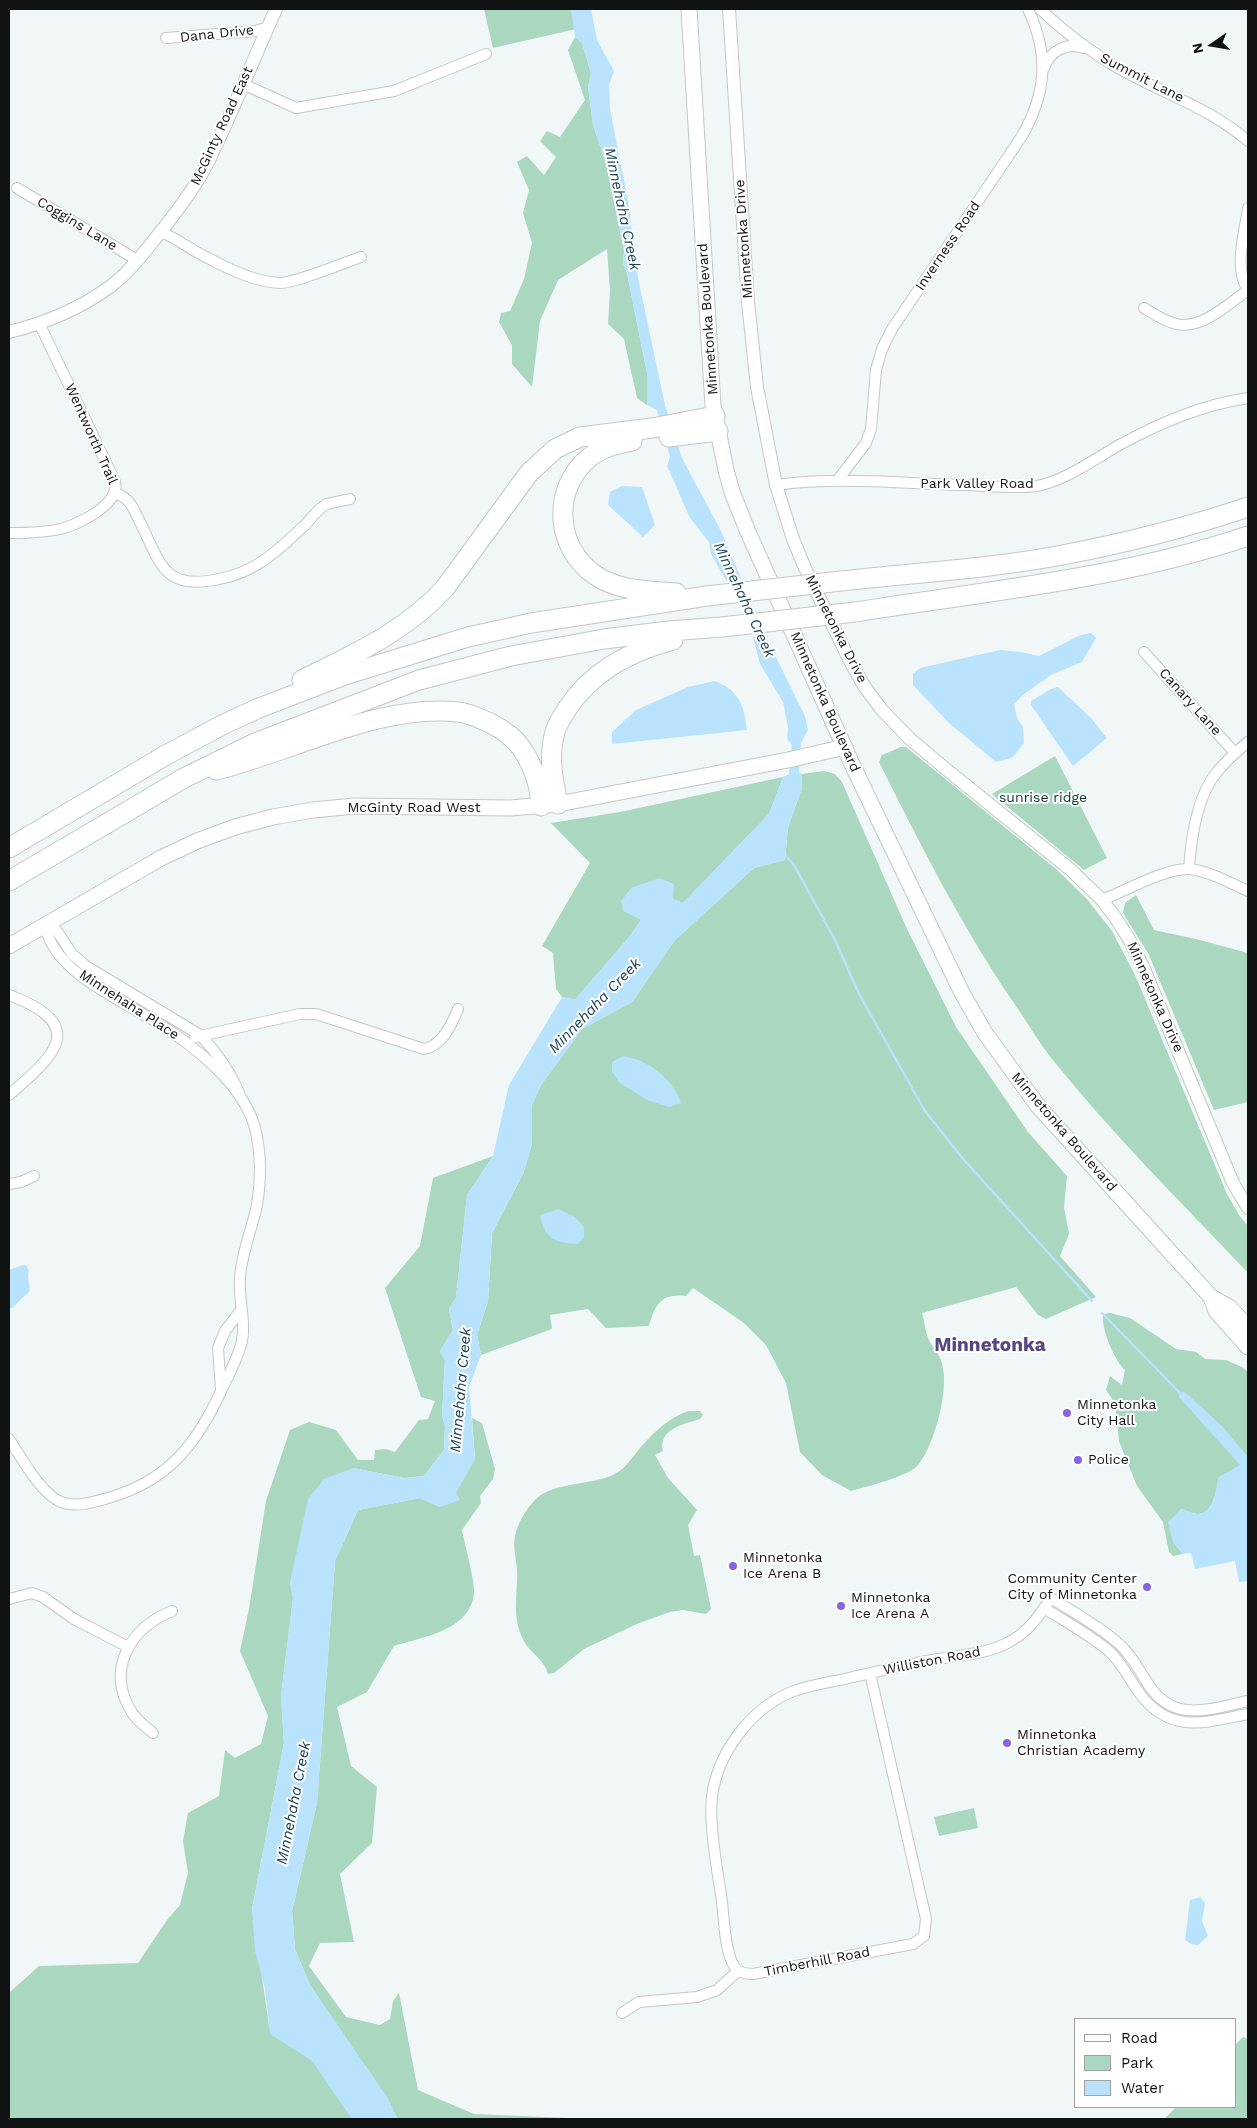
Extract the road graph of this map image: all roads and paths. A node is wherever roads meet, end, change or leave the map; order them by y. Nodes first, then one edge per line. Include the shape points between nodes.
1 (276, 9) edge
2 (689, 9) edge
3 (729, 9) edge
4 (1028, 9) edge
5 (1040, 9) edge
6 (268, 28) junction
7 (166, 38) dead end
8 (1087, 49) junction
9 (486, 54) dead end
10 (1043, 70) junction
11 (242, 84) junction
12 (1248, 141) edge
13 (17, 188) dead end
14 (1248, 208) edge
15 (160, 232) junction
16 (361, 257) dead end
17 (137, 260) junction
18 (1248, 290) edge
19 (1144, 308) dead end
20 (39, 323) junction
21 (9, 332) edge
22 (1248, 398) edge
23 (716, 424) junction
24 (837, 481) junction
25 (776, 485) junction
26 (116, 493) junction
27 (350, 499) dead end
28 (1248, 507) edge
29 (9, 533) edge
30 (1248, 536) edge
31 (707, 596) junction
32 (722, 627) junction
33 (1144, 652) dead end
34 (259, 708) junction
35 (1248, 742) edge
36 (845, 747) junction
37 (1235, 753) junction
38 (184, 778) junction
39 (550, 805) junction
40 (9, 848) edge
41 (1189, 869) junction
42 (9, 881) edge
43 (1248, 890) edge
44 (1102, 900) junction
45 (46, 926) junction
46 (9, 946) edge
47 (9, 995) edge
48 (458, 1009) dead end
49 (200, 1035) junction
50 (186, 1042) junction
51 (9, 1095) edge
52 (241, 1098) junction
53 (34, 1176) dead end
54 (9, 1184) edge
55 (1248, 1208) edge
56 (1211, 1297) junction
57 (241, 1310) junction
58 (1248, 1327) edge
59 (1248, 1347) edge
60 (221, 1391) junction
61 (9, 1439) edge
62 (9, 1598) edge
63 (1044, 1608) junction
64 (172, 1611) dead end
65 (128, 1647) junction
66 (870, 1673) junction
67 (1248, 1701) edge
68 (1248, 1714) edge
69 (153, 1733) dead end
70 (738, 1971) junction
71 (622, 2013) dead end

1 - 6 street, McGinty Road East
2 - 23 main road, Minnetonka Boulevard
3 - 25 street, Minnetonka Drive via 753,349 760,413
4 - 10 street, Inverness Road via 1040,40
5 - 8 street, Summit Lane
6 - 7 street, Dana Drive
6 - 11 street, McGinty Road East
8 - 10 street via 1069,46 1060,49 1052,54
8 - 12 street, Summit Lane via 1132,76 1192,104
9 - 11 street via 394,91 296,108
10 - 24 street, Inverness Road via 1038,104 1027,128 882,349 876,370 871,429 866,443
11 - 15 street, McGinty Road East via 206,164 189,194
13 - 17 street, Coggins Lane
14 - 18 street via 1241,261 1241,273
15 - 16 street via 175,237 226,268 260,280 282,283
15 - 17 street, McGinty Road East
17 - 20 street, McGinty Road East via 93,298
18 - 19 street via 1209,318 1194,324 1170,322
20 - 21 street, McGinty Road East
20 - 26 street, Wentworth Trail via 114,479
22 - 24 street, Park Valley Road via 1218,402 1185,413 1056,480 1037,486
23 - 31 highway via 610,445 590,456 573,474 567,484 562,508 569,545 595,575 639,590
23 - 34 highway via 580,437 555,449 529,473 432,602 394,632 283,690
23 - 36 main road, Minnetonka Boulevard via 732,492
24 - 25 street, Park Valley Road
25 - 44 street, Minnetonka Drive via 793,539 821,603 864,686 882,710 909,738 1071,870
26 - 27 street via 128,499 161,564 171,576 186,583 228,578 257,565 272,556 326,505
26 - 29 street, Wentworth Trail via 97,512 79,522 60,529
28 - 31 highway, bridge via 1149,536 1056,556
30 - 32 highway, bridge via 1180,557 1085,578 855,612
31 - 34 highway via 531,623 468,637 345,675
32 - 38 highway via 604,639 511,656 419,680 254,743
32 - 39 highway via 652,645 629,655 608,667 576,696 555,732
33 - 37 street, Canary Lane
34 - 40 highway via 166,755
35 - 37 street
36 - 39 main road, McGinty Road West
36 - 56 main road, Minnetonka Boulevard via 958,985 985,1033 1038,1106
37 - 41 street via 1209,783 1203,797
38 - 39 highway via 242,764 297,743 366,723 434,711 460,712 502,729 517,742 531,763
38 - 42 highway
39 - 45 main road, McGinty Road West via 478,808 354,806 313,810 235,827 197,841 125,878
41 - 43 street
41 - 44 street via 1173,870
44 - 55 street, Minnetonka Drive via 1129,939 1144,969 1233,1183
45 - 46 main road, McGinty Road West
45 - 49 street, Minnehaha Place via 57,931 72,954 86,966
45 - 50 street, Minnehaha Place via 47,936 60,956 81,976
47 - 51 street via 51,1017 57,1037 43,1064
48 - 49 street via 451,1026 432,1048 424,1049 316,1014 300,1014
49 - 50 street
49 - 52 street, Minnehaha Place via 215,1050 235,1080
50 - 52 street, Minnehaha Place via 207,1059
52 - 57 street, Minnehaha Place via 250,1111 256,1131 260,1171 256,1206 242,1265
53 - 54 street
56 - 58 main road, Minnetonka Boulevard via 1229,1307
56 - 59 main road, Minnetonka Boulevard via 1216,1311
57 - 60 street, Minnehaha Place via 241,1343
57 - 60 street via 218,1348
60 - 61 street, Minnehaha Place via 197,1436 165,1471 154,1479 99,1501 78,1504 55,1498
62 - 65 street via 32,1592 43,1596 74,1619
63 - 66 street, Williston Road via 1025,1632 1006,1644
63 - 67 street, Williston Road via 1051,1598 1118,1643 1151,1689 1167,1705 1197,1712
63 - 68 street via 1110,1652 1141,1695 1157,1712 1170,1719 1201,1723
64 - 65 street via 145,1626
65 - 69 street via 122,1666 125,1696 131,1711
66 - 70 street, Williston Road via 794,1691 776,1700 746,1725 719,1769 712,1791 714,1838 728,1946
66 - 70 street, Timberhill Road via 926,1920 924,1936 913,1944 753,1974
70 - 71 street via 717,1990 697,1997 639,2002

